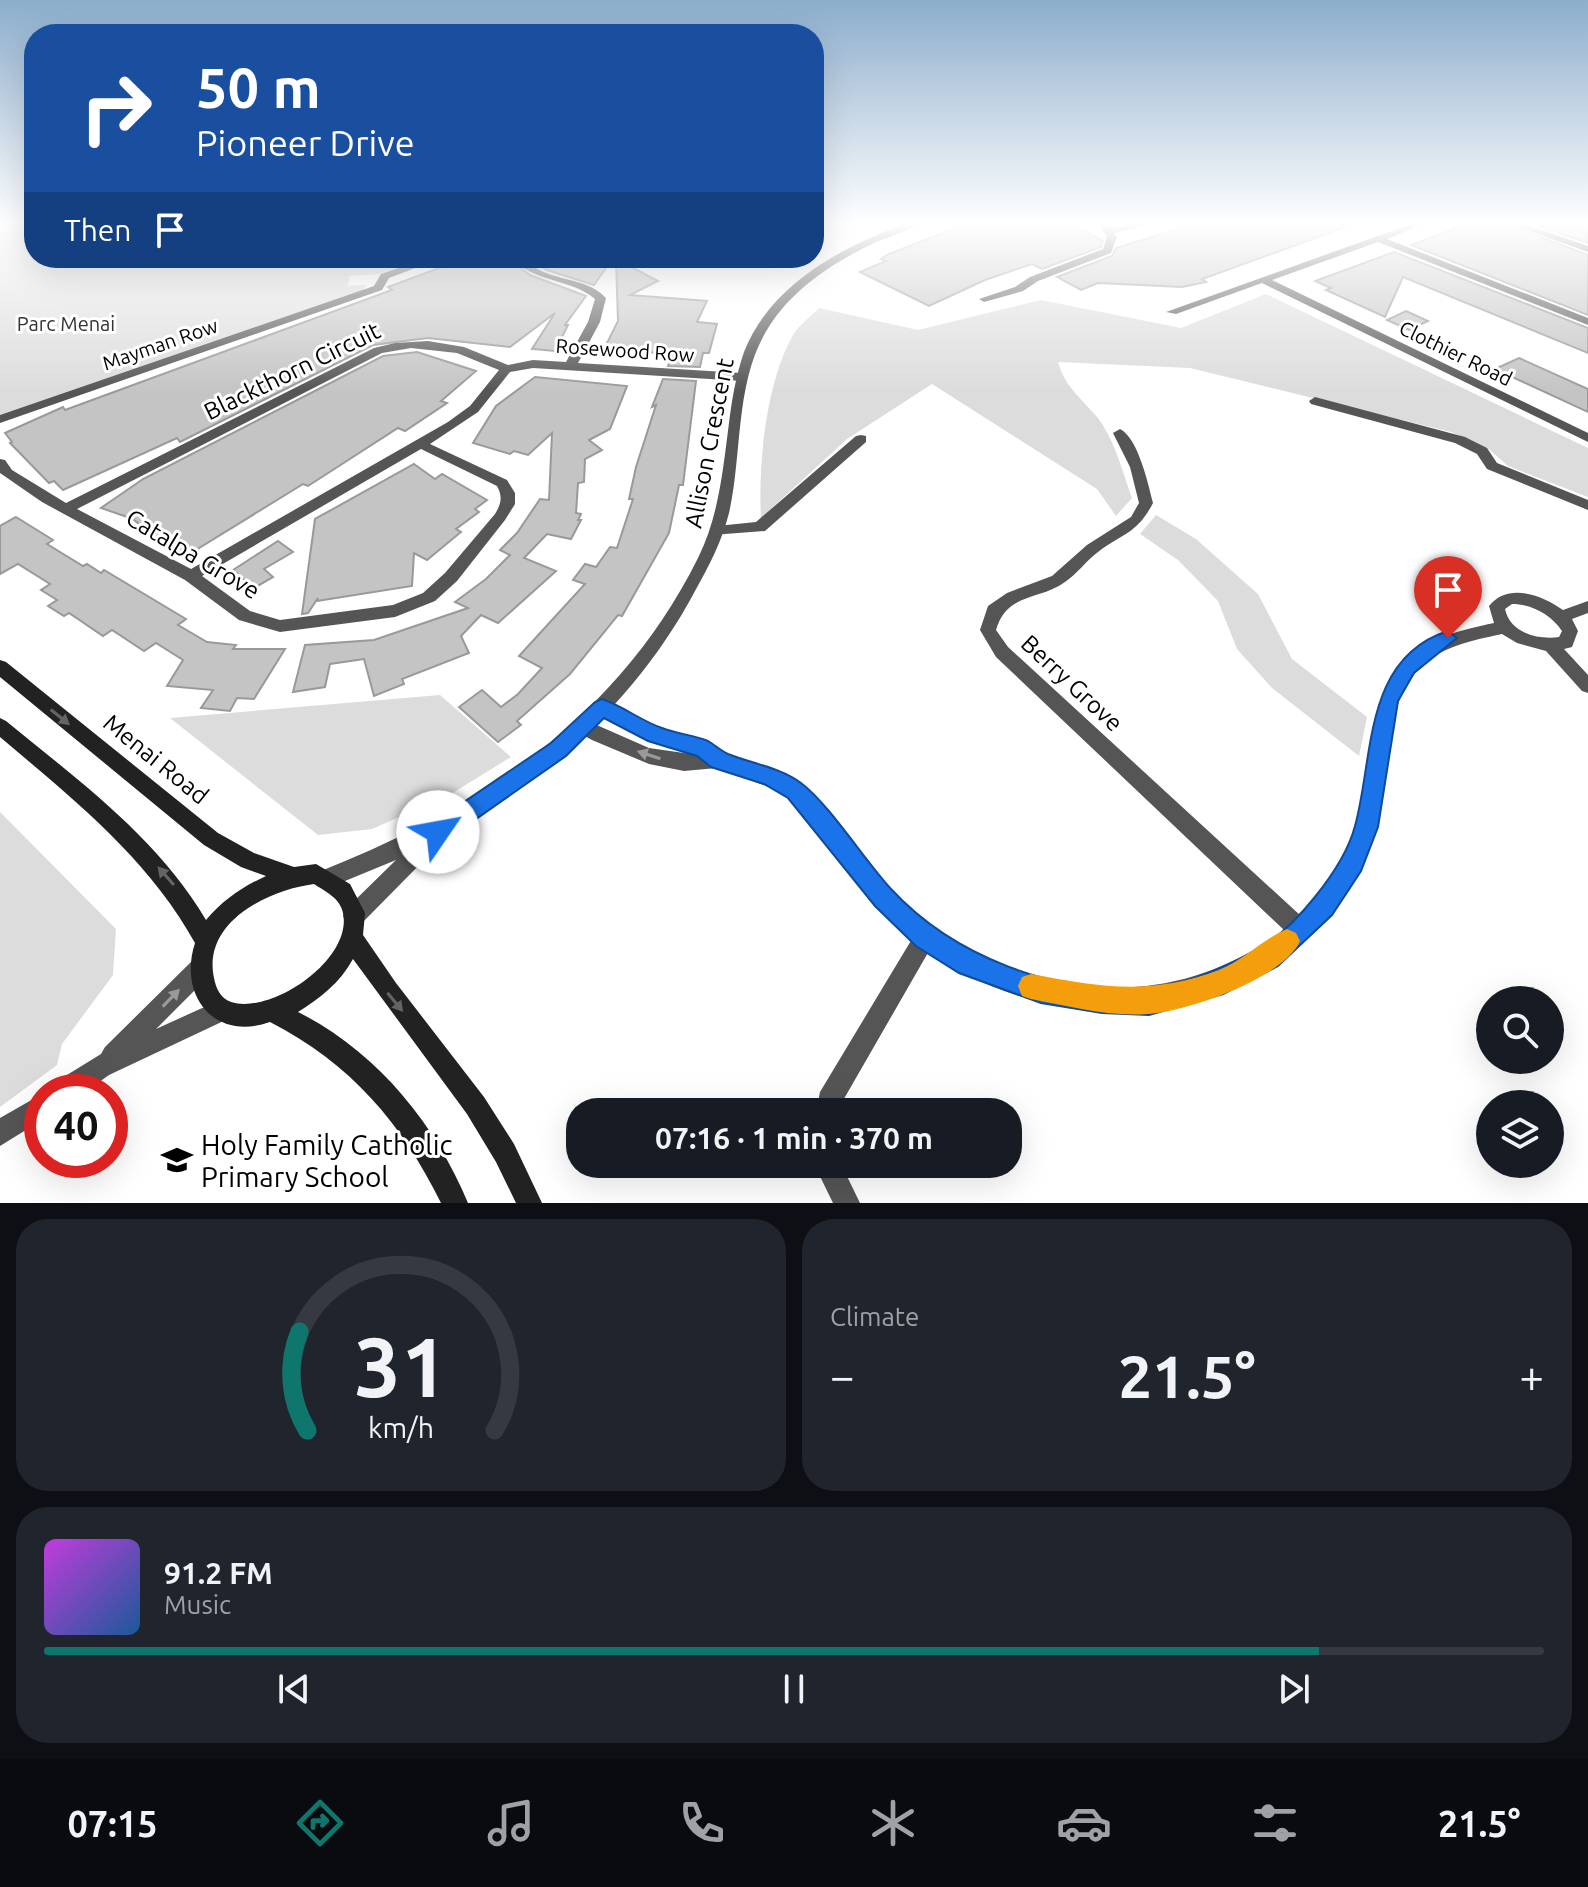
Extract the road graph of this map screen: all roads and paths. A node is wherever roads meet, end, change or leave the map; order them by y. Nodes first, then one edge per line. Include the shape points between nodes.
1 (383, 280) edge
2 (554, 280) edge
3 (809, 280) edge
4 (1032, 280) edge
5 (1264, 280) joint
6 (1483, 280) edge
7 (984, 299) dead end
8 (1172, 312) dead end
9 (1588, 322) edge
10 (570, 366) junction
11 (506, 369) junction
12 (742, 377) junction
13 (1315, 401) dead end
14 (0, 419) edge
15 (1120, 433) dead end
16 (1588, 438) edge
17 (861, 439) dead end
18 (420, 444) junction
19 (0, 463) edge
20 (1588, 505) edge
21 (66, 509) junction
22 (717, 531) junction
23 (191, 576) junction
24 (1588, 607) edge
25 (1561, 617) junction
26 (1506, 627) junction
27 (1551, 646) junction
28 (0, 667) edge
29 (1588, 686) edge
30 (602, 707) junction
31 (0, 726) edge
32 (583, 727) junction
33 (719, 760) junction
34 (438, 832) junction
35 (289, 875) junction
36 (328, 878) junction
37 (353, 927) junction
38 (1300, 930) junction
39 (925, 937) junction
40 (207, 943) junction
41 (201, 968) junction
42 (222, 1010) junction
43 (274, 1012) junction
44 (101, 1067) junction
45 (90, 1074) edge
46 (831, 1098) edge
47 (24, 1118) edge
48 (0, 1133) edge
49 (834, 1178) edge
50 (455, 1203) edge
51 (529, 1203) edge
52 (847, 1203) edge

1 - 14 street, Mayman Row via 378,288
2 - 10 street via 601,298
3 - 12 street, Allison Crescent via 776,310
4 - 7 street
5 - 8 street
5 - 16 street, Clothier Road
6 - 9 street
10 - 11 street, Rosewood Row
10 - 12 street, Rosewood Row
11 - 18 street via 474,409
11 - 21 street, Blackthorn Circuit via 430,343 378,350
12 - 22 street, Allison Crescent
13 - 20 street via 1460,440 1482,451 1492,466
15 - 38 street, Berry Grove via 1137,467 1146,503 1137,520 1092,549 1058,580 994,610 988,630 1002,652
17 - 22 street via 760,527
18 - 23 street
18 - 23 street, Catalpa Grove via 502,483 508,493 500,517 429,597 395,611 280,626 245,616
19 - 21 street, Catalpa Grove via 7,473
21 - 23 street, Catalpa Grove
22 - 30 street, Allison Crescent via 681,604 638,667
24 - 25 street
25 - 26 street via 1530,600 1509,599 1497,606
25 - 27 street via 1570,638
26 - 27 street
26 - 38 street via 1448,638 1407,668 1388,700 1366,827 1353,864
27 - 29 street
28 -> 35 main road, Menai Road via 211,839
30 - 32 street, Allison Crescent
30 - 33 street via 655,735 703,748
40 -> 31 main road via 172,882 134,841
33 -> 32 street via 696,767 671,761
32 - 34 street, Allison Crescent
33 - 39 street via 771,776 795,791 883,898
34 - 36 street
34 - 37 street
35 - 36 main road
35 - 40 main road via 249,894 227,912
36 - 37 main road via 349,894
37 - 43 main road via 342,960 325,981
37 -> 51 main road via 373,974 455,1076 514,1168
38 - 39 street via 1269,957 1223,982 1149,1002 1041,990 968,964
39 - 46 street
40 - 41 main road
41 - 42 main road via 209,1000
44 -> 41 street
42 - 43 main road via 248,1017
42 - 44 street
43 - 50 main road via 310,1028 349,1055 388,1093
44 - 45 street
47 - 48 street
49 - 52 street

